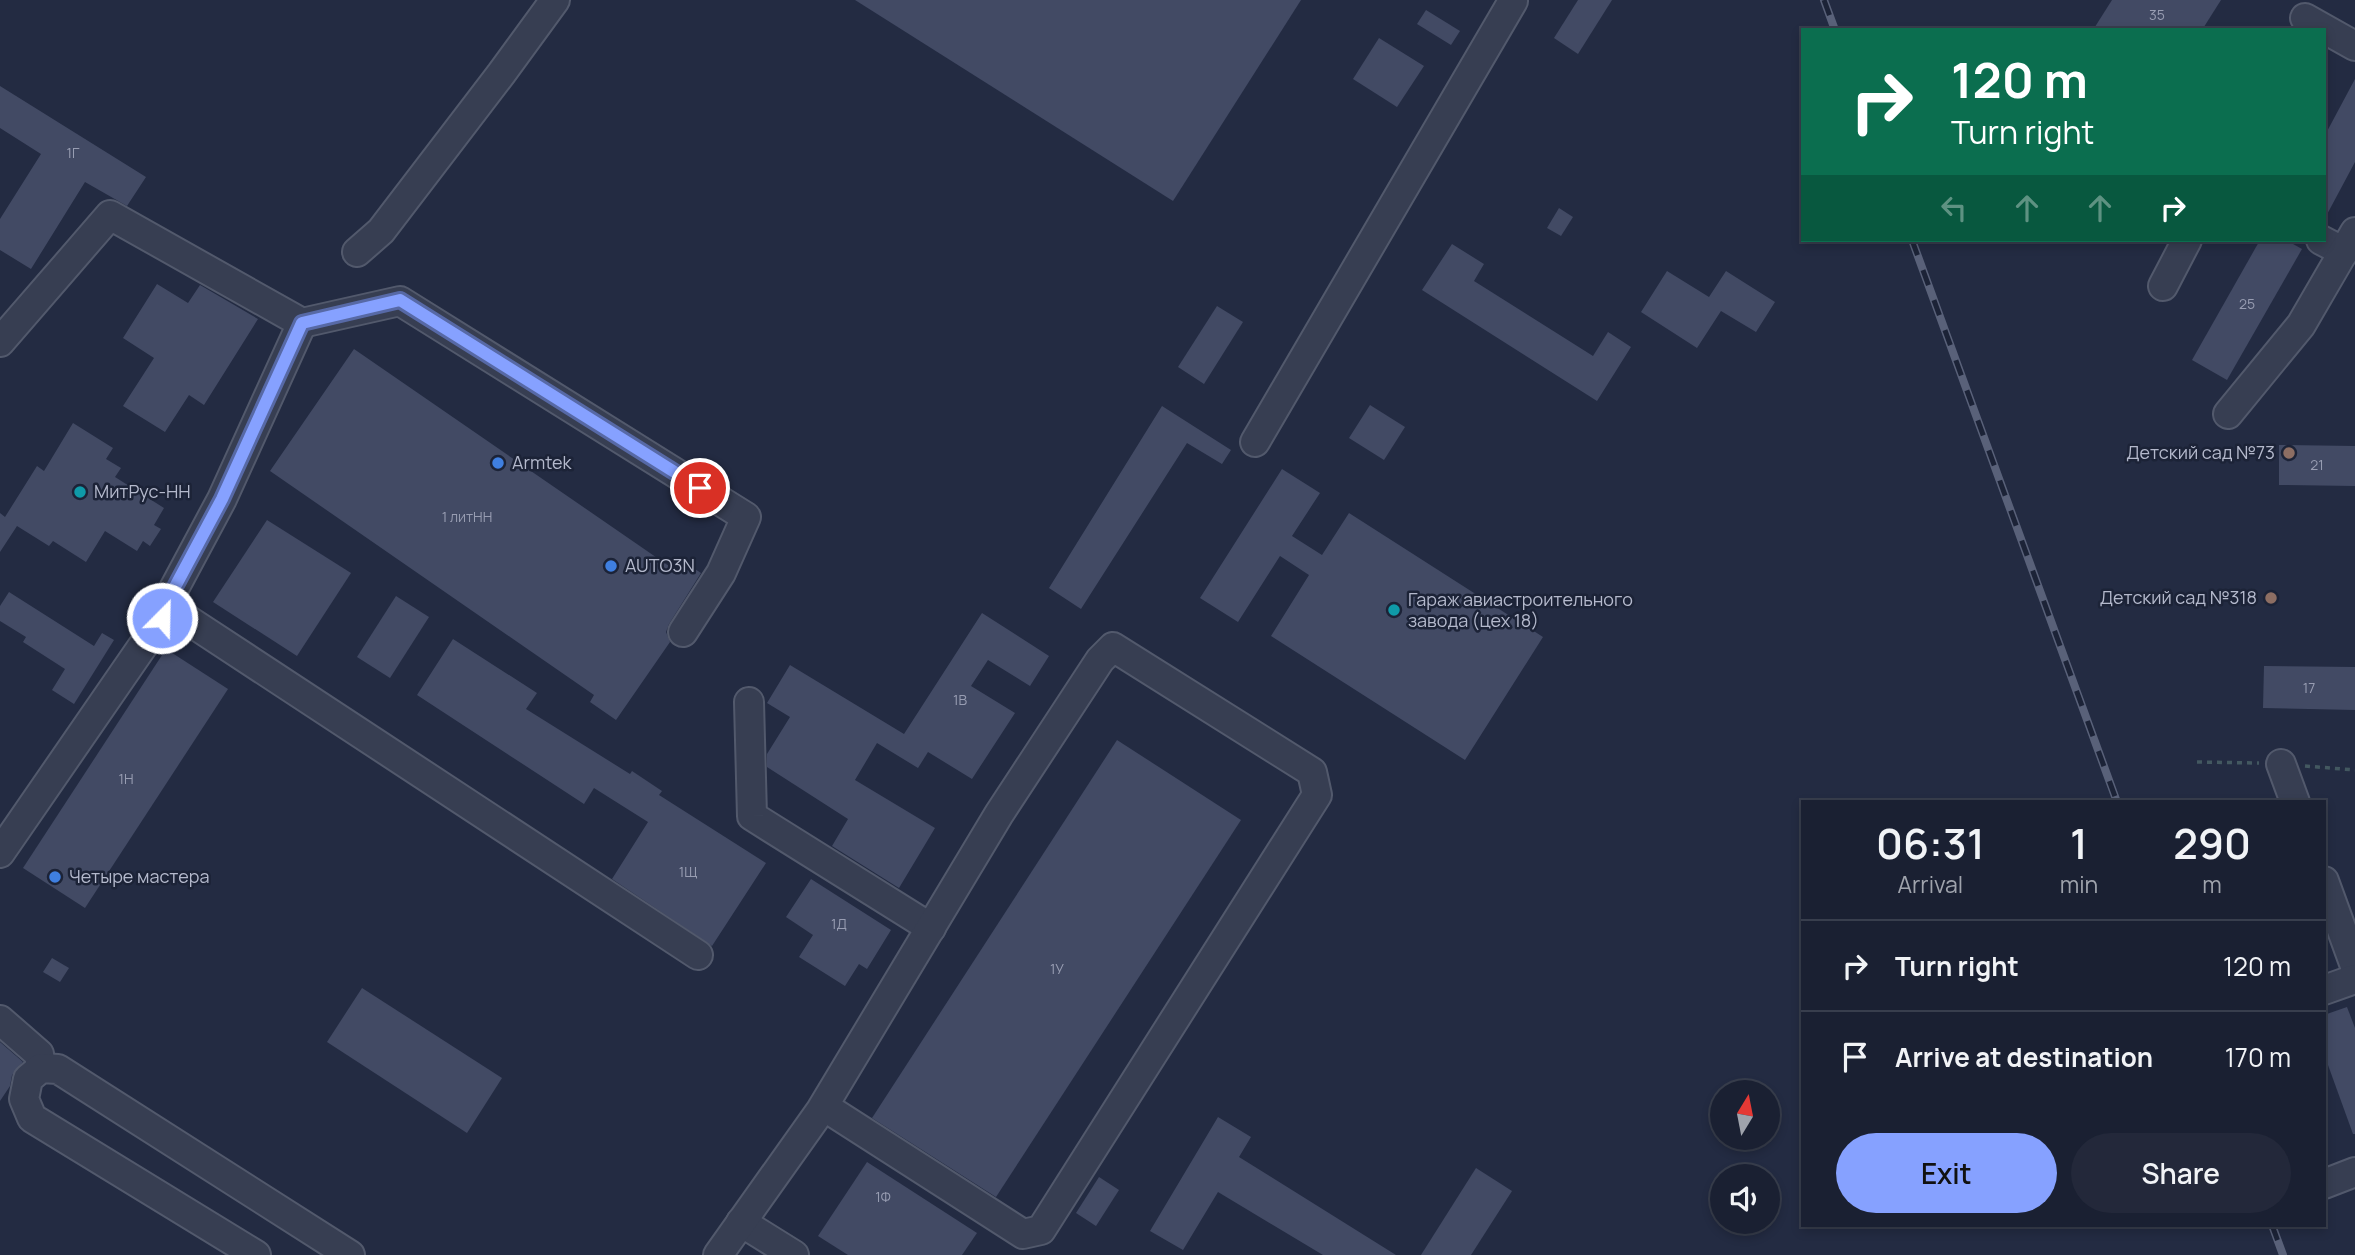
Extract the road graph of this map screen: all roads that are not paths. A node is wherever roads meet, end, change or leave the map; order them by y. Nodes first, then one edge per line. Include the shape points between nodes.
1 (555, 0) edge
2 (1513, 0) edge
3 (2306, 16) edge
4 (2326, 28) edge
5 (2326, 28) edge
6 (2355, 46) edge
7 (2340, 241) edge
8 (2186, 242) edge
9 (357, 252) dead end
10 (2163, 286) dead end
11 (302, 323) junction
12 (0, 342) edge
13 (2228, 414) dead end
14 (1255, 442) dead end
15 (165, 605) junction
16 (683, 632) dead end
17 (750, 702) dead end
18 (2281, 764) dead end
19 (2294, 800) edge
20 (0, 853) edge
21 (2326, 886) edge
22 (930, 928) junction
23 (698, 955) dead end
24 (2355, 966) edge
25 (2355, 979) edge
26 (2326, 989) edge
27 (0, 1020) edge
28 (41, 1068) junction
29 (821, 1110) junction
30 (2355, 1172) edge
31 (2326, 1183) edge
32 (741, 1222) junction
33 (256, 1255) edge
34 (350, 1255) edge
35 (718, 1255) edge
36 (794, 1255) edge

1 - 9 lane via 381,231
2 - 14 lane
3 - 4 lane
5 - 6 lane
7 - 13 lane via 2301,325
8 - 10 lane
11 - 12 lane via 110,215
11 - 15 lane via 222,499
11 - 16 lane via 400,300 746,517 721,573
15 - 20 lane via 162,618
15 - 23 lane
17 - 22 lane via 752,816
18 - 19 lane
21 - 24 lane
22 - 29 lane
22 - 29 lane via 1006,804 1113,647 1312,772 1317,795 1041,1230 1023,1234 828,1109
25 - 26 lane
27 - 28 lane via 38,1054
28 - 33 lane via 28,1079 24,1099 32,1118
28 - 34 lane via 58,1069
29 - 32 lane
30 - 31 lane
32 - 35 lane
32 - 36 lane

